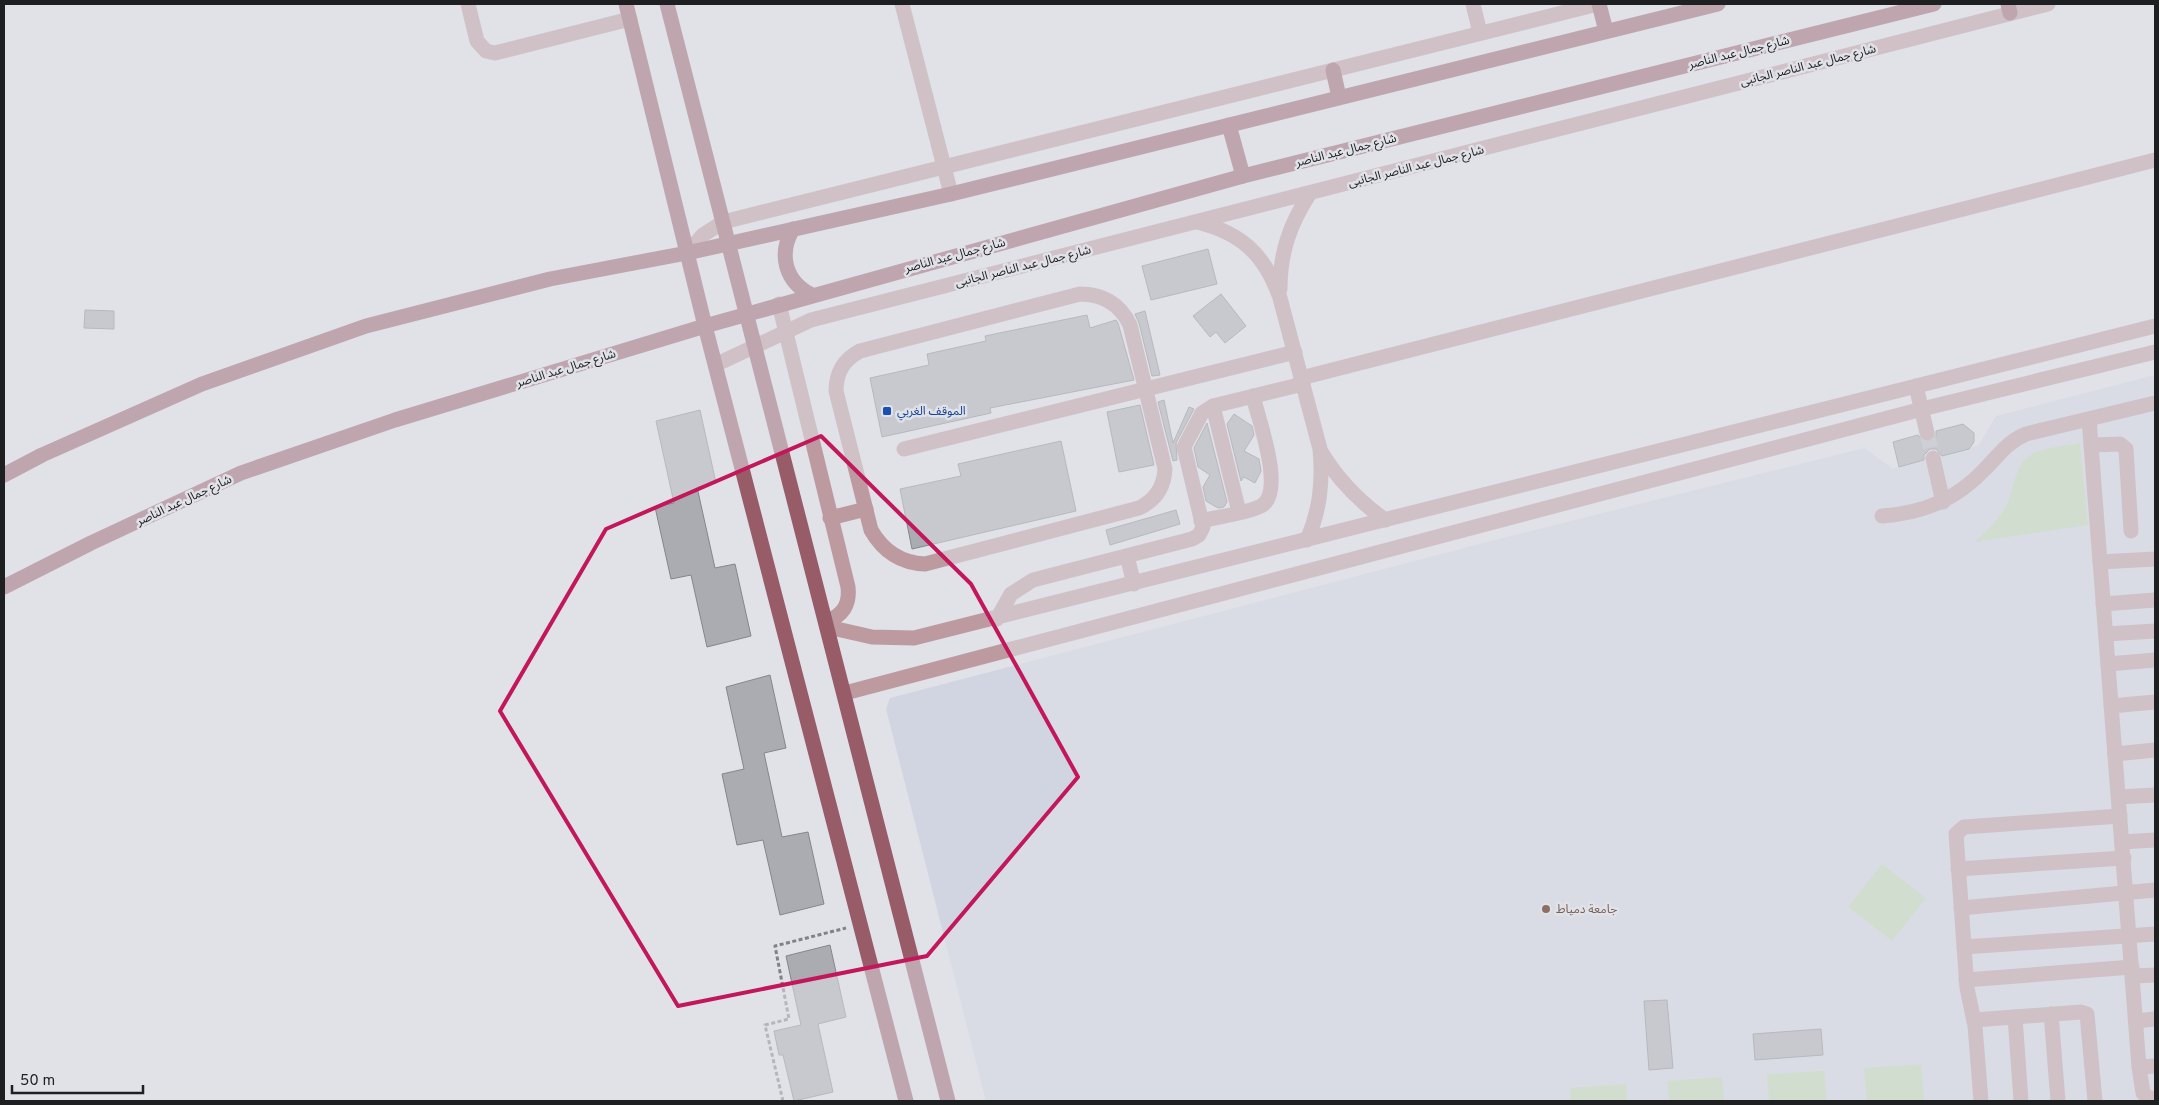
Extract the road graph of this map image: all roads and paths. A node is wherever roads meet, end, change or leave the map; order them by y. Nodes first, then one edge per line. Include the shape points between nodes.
1 (468, 4) edge
2 (667, 4) edge
3 (902, 4) edge
4 (1473, 4) edge
5 (1598, 4) edge
6 (1718, 4) edge
7 (1934, 4) edge
8 (2048, 4) edge
9 (2009, 9) edge
10 (628, 11) edge
11 (1606, 31) junction
12 (1480, 33) junction
13 (1333, 70) junction
14 (1339, 98) junction
15 (1229, 125) junction
16 (2155, 160) edge
17 (944, 167) junction
18 (1243, 176) junction
19 (1310, 193) junction
20 (951, 194) junction
21 (723, 222) junction
22 (1195, 222) junction
23 (793, 229) junction
24 (729, 243) junction
25 (687, 253) junction
26 (812, 295) junction
27 (1280, 298) junction
28 (778, 304) junction
29 (747, 313) junction
30 (705, 326) junction
31 (2155, 326) edge
32 (785, 332) junction
33 (755, 346) junction
34 (1295, 352) junction
35 (2155, 352) edge
36 (717, 364) junction
37 (1302, 381) junction
38 (1916, 386) junction
39 (1145, 389) junction
40 (1253, 396) junction
41 (2155, 403) edge
42 (1213, 406) junction
43 (2140, 406) junction
44 (1922, 409) junction
45 (2155, 412) edge
46 (2089, 419) junction
47 (1927, 433) tunnel mouth
48 (2091, 445) junction
49 (904, 449) dead end
50 (1320, 449) junction
51 (1933, 458) tunnel mouth
52 (4, 475) edge
53 (1943, 502) junction
54 (866, 509) junction
55 (1239, 512) junction
56 (1882, 516) dead end
57 (830, 518) junction
58 (1385, 520) junction
59 (1201, 521) junction
60 (2131, 531) dead end
61 (1306, 540) junction
62 (1126, 556) junction
63 (2155, 558) edge
64 (2100, 562) junction
65 (1134, 584) junction
66 (4, 588) edge
67 (2155, 600) edge
68 (2103, 604) junction
69 (996, 619) junction
70 (827, 625) junction
71 (2155, 631) edge
72 (2106, 634) junction
73 (2155, 660) edge
74 (2108, 664) junction
75 (845, 693) junction
76 (2155, 702) edge
77 (2112, 706) junction
78 (2155, 750) edge
79 (2116, 754) junction
80 (2155, 794) edge
81 (2119, 797) junction
82 (2120, 816) junction
83 (2155, 840) edge
84 (2122, 842) junction
85 (2124, 858) junction
86 (1958, 869) junction
87 (2155, 890) edge
88 (2126, 893) junction
89 (1961, 908) junction
90 (860, 924) junction
91 (2155, 934) edge
92 (2130, 935) junction
93 (1964, 947) junction
94 (2133, 972) junction
95 (2155, 975) edge
96 (1966, 980) junction
97 (2050, 1014) junction
98 (2015, 1017) junction
99 (2155, 1019) edge
100 (1974, 1020) junction
101 (2137, 1021) junction
102 (2155, 1066) edge
103 (2139, 1067) junction
104 (2152, 1099) edge
105 (783, 1101) edge
106 (906, 1101) edge
107 (948, 1101) edge
108 (1982, 1101) edge
109 (2022, 1101) edge
110 (2058, 1101) edge
111 (2095, 1101) edge

1 - 10 street via 477,41 486,51 495,53
2 - 21 main road
3 - 17 street
4 - 12 street
5 - 11 main road
5 - 12 street
6 - 11 main road
7 - 18 main road, شارع جمال عبد الناصر
8 - 9 street, شارع جمال عبد الناصر الجانبى
9 - 19 street, شارع جمال عبد الناصر الجانبى
10 - 25 main road
11 - 14 main road
12 - 13 street
13 - 14 main road
13 - 17 street
14 - 15 main road
15 - 18 main road
15 - 20 main road
16 - 37 street
17 - 20 street
17 - 21 street
18 - 26 main road, شارع جمال عبد الناصر
19 - 22 street, شارع جمال عبد الناصر الجانبى
19 - 27 street via 1295,217 1285,243 1280,270
20 - 23 main road
21 - 24 main road
21 - 25 street via 703,235
22 - 27 street via 1221,229 1250,247 1268,270
22 - 32 street, شارع جمال عبد الناصر الجانبى via 811,320
23 - 24 main road
23 - 26 main road via 784,254 787,271 797,285
24 - 25 main road
24 - 29 main road
25 - 30 main road
25 - 52 main road via 550,279 366,326 202,384
26 - 28 main road, شارع جمال عبد الناصر
27 - 34 street
28 - 29 main road, شارع جمال عبد الناصر
28 - 32 street
29 - 30 main road, شارع جمال عبد الناصر
29 - 33 main road
30 - 36 main road
30 - 66 main road, شارع جمال عبد الناصر via 395,420 241,474 91,543
31 - 38 street
32 - 33 street, شارع جمال عبد الناصر الجانبى
32 - 57 street
33 - 36 street, شارع جمال عبد الناصر الجانبى
33 - 70 main road
34 - 37 street
34 - 39 street
35 - 44 street
36 - 90 main road
37 - 40 street
37 - 50 street
38 - 44 street
38 - 58 street
39 - 49 street
39 - 54 street via 1165,477 1154,499 1140,508 925,564 906,561 882,546 871,530
39 - 54 street via 1126,318 1108,300 1090,294 1070,296 860,351 848,359 839,372 836,391
40 - 42 street
40 - 55 street via 1273,484 1268,500 1262,506
41 - 43 street
42 - 55 street
42 - 59 street via 1202,414 1184,447
43 - 45 street
43 - 46 street
44 - 47 street
44 - 75 street
46 - 48 street
46 - 53 street via 2016,438 1974,480
48 - 60 street via 2120,444 2126,449
48 - 64 street
50 - 58 street via 1341,482
50 - 61 street via 1320,496
51 - 53 street
53 - 56 street via 1923,510
54 - 57 street
55 - 59 street
57 - 70 street via 849,595 843,611
58 - 61 street
59 - 62 street via 1202,532 1196,538
61 - 65 street
62 - 65 street
62 - 69 street via 1026,583 1005,602
63 - 64 street
64 - 68 street
65 - 69 street
67 - 68 street
68 - 72 street
69 - 70 street via 907,638 872,637
70 - 75 main road
71 - 72 street
72 - 74 street
73 - 74 street
74 - 77 street
75 - 107 main road
76 - 77 street
77 - 79 street
78 - 79 street
79 - 81 street
80 - 81 street
81 - 82 street
82 - 84 street
82 - 86 street via 1961,828 1956,834
83 - 84 street
84 - 85 street
85 - 86 street
85 - 88 street
86 - 89 street
87 - 88 street
88 - 89 street
88 - 92 street
89 - 93 street
90 - 105 path via 774,946 790,1019 765,1026
90 - 106 main road
91 - 92 street
92 - 93 street
92 - 94 street
93 - 96 street
94 - 95 street
94 - 96 street
94 - 101 street
96 - 100 street
97 - 98 street
97 - 110 street
97 - 111 street via 2081,1012 2089,1016
98 - 100 street
98 - 109 street
99 - 101 street
100 - 108 street
101 - 103 street
102 - 103 street
103 - 104 street via 2142,1089

